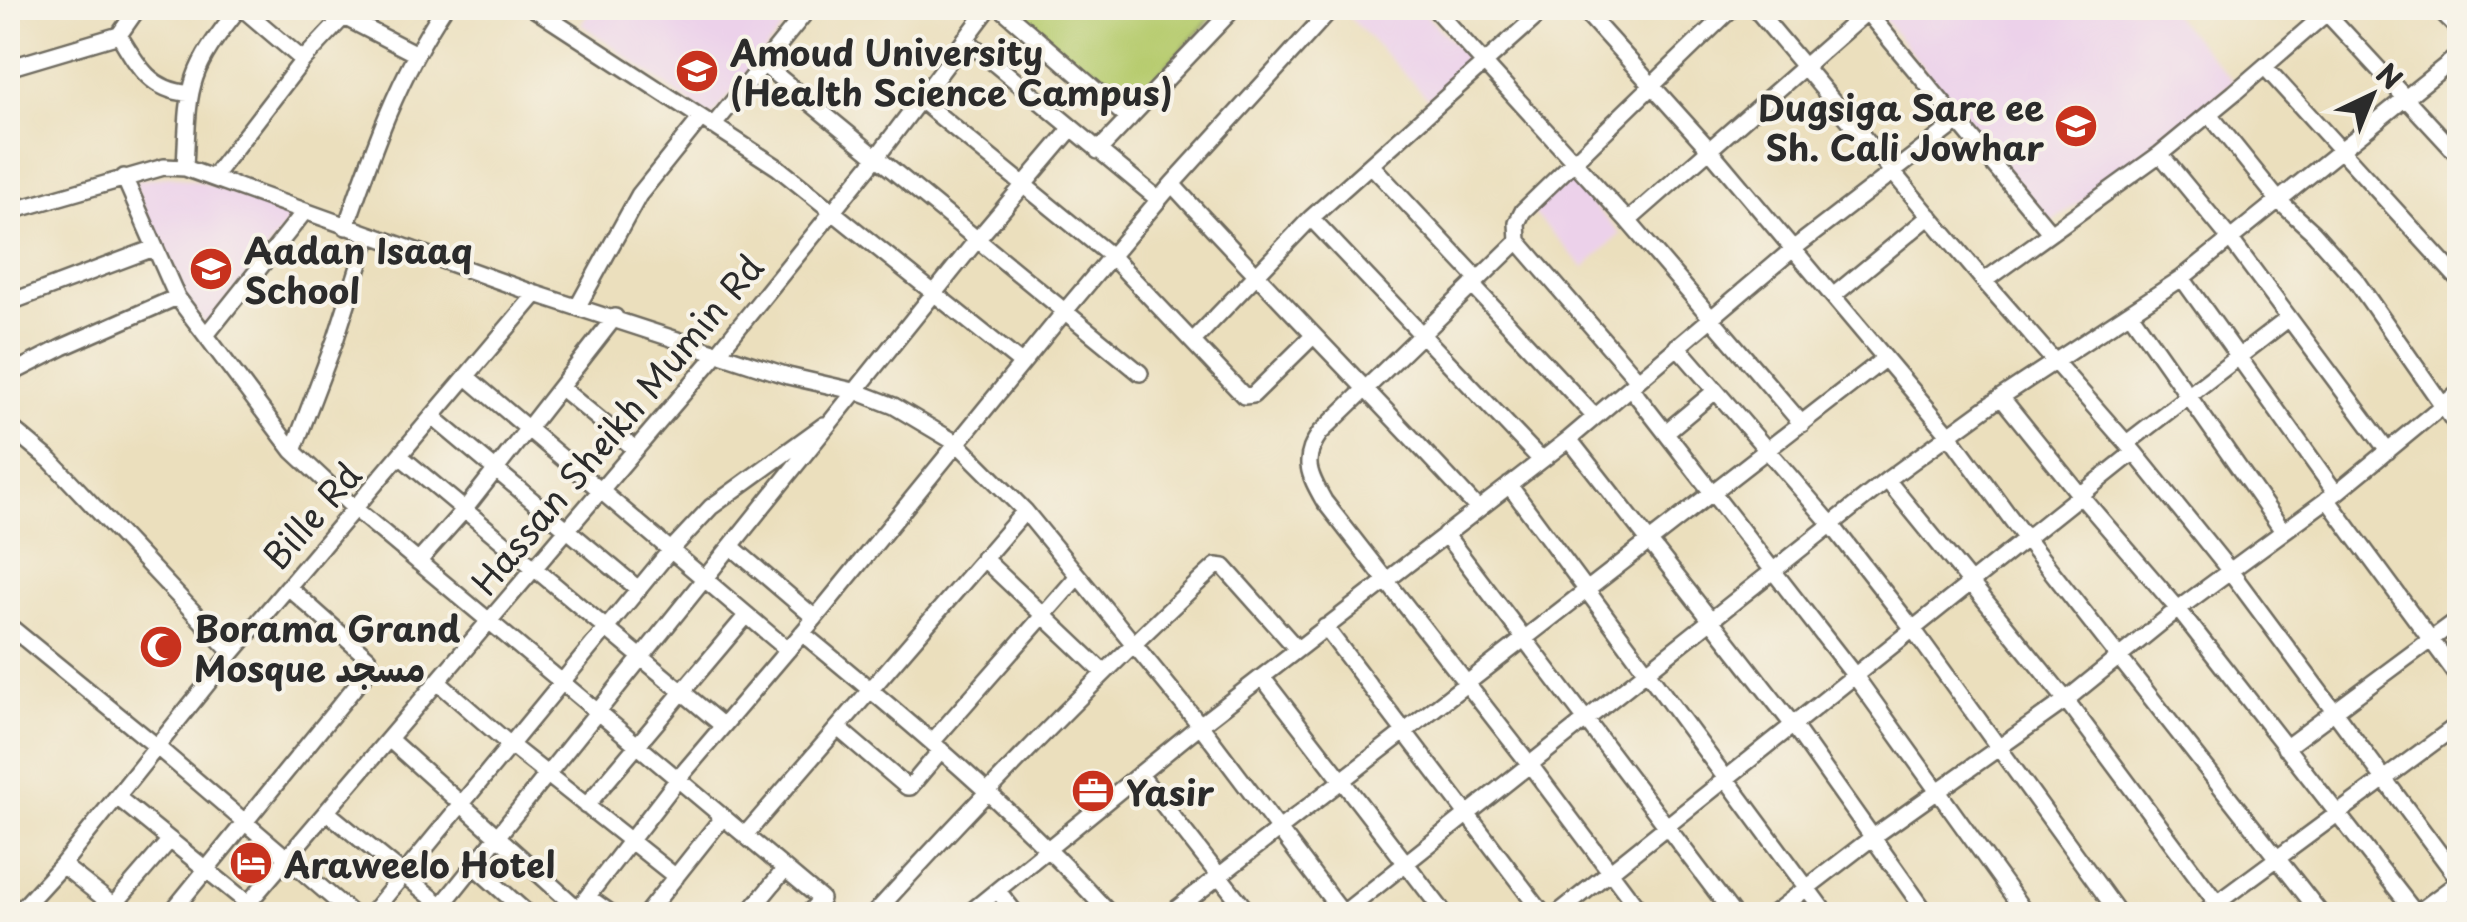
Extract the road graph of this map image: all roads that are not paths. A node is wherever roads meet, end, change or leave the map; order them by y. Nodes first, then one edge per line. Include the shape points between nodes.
1 (138, 8) edge
2 (240, 8) edge
3 (444, 8) edge
4 (533, 8) edge
5 (810, 8) edge
6 (989, 8) edge
7 (1000, 8) edge
8 (1234, 8) edge
9 (1332, 8) edge
10 (1434, 8) edge
11 (1546, 8) edge
12 (1582, 8) edge
13 (1732, 8) edge
14 (1755, 8) edge
15 (2438, 8) edge
16 (2327, 9) edge
17 (1869, 10) edge
18 (348, 12) edge
19 (2460, 30) edge
20 (118, 35) junction
21 (965, 40) junction
22 (414, 53) junction
23 (2460, 54) edge
24 (303, 60) junction
25 (1486, 61) junction
26 (762, 64) junction
27 (1804, 66) junction
28 (2265, 67) junction
29 (8, 68) edge
30 (1652, 84) junction
31 (188, 93) junction
32 (2404, 98) junction
33 (920, 100) junction
34 (2209, 114) junction
35 (1128, 119) junction
36 (1959, 121) junction
37 (707, 122) junction
38 (1072, 128) junction
39 (1708, 149) junction
40 (2342, 150) junction
41 (1098, 151) junction
42 (2160, 154) junction
43 (2460, 157) edge
44 (876, 158) junction
45 (1574, 162) junction
46 (1372, 166) junction
47 (185, 168) junction
48 (1892, 172) junction
49 (124, 177) junction
50 (213, 178) junction
51 (1024, 184) junction
52 (1172, 184) junction
53 (1159, 200) junction
54 (2279, 201) junction
55 (306, 210) junction
56 (833, 211) junction
57 (8, 212) edge
58 (1930, 216) junction
59 (1311, 218) junction
60 (1628, 222) junction
61 (346, 228) junction
62 (2050, 231) junction
63 (369, 236) junction
64 (2232, 240) junction
65 (976, 241) junction
66 (1518, 241) junction
67 (154, 248) junction
68 (1793, 249) junction
69 (1112, 257) junction
70 (1256, 276) junction
71 (2182, 278) junction
72 (1984, 281) junction
73 (2460, 281) edge
74 (1475, 282) junction
75 (536, 294) junction
76 (936, 295) junction
77 (1833, 296) junction
78 (178, 297) junction
79 (8, 303) edge
80 (578, 306) junction
81 (1065, 311) junction
82 (2131, 314) junction
83 (616, 317) junction
84 (1712, 317) junction
85 (2289, 318) junction
86 (1422, 334) junction
87 (206, 335) junction
88 (1312, 337) junction
89 (1192, 341) junction
90 (1677, 346) junction
91 (716, 354) junction
92 (2238, 358) junction
93 (1884, 359) junction
94 (2056, 363) junction
95 (1022, 364) junction
96 (1140, 374) dead end
97 (8, 376) edge
98 (466, 377) junction
99 (1634, 384) junction
100 (560, 388) junction
101 (1367, 390) junction
102 (2460, 391) edge
103 (858, 392) junction
104 (1714, 392) junction
105 (2001, 396) junction
106 (2188, 396) junction
107 (2443, 404) junction
108 (840, 414) junction
109 (1595, 417) junction
110 (434, 418) junction
111 (1802, 424) junction
112 (8, 425) edge
113 (528, 429) junction
114 (2460, 430) edge
115 (1666, 432) junction
116 (1948, 433) junction
117 (1569, 439) junction
118 (958, 444) junction
119 (634, 448) junction
120 (2131, 448) junction
121 (292, 451) junction
122 (2388, 451) junction
123 (1766, 452) junction
124 (400, 456) junction
125 (1541, 460) junction
126 (496, 470) junction
127 (1886, 480) junction
128 (1509, 485) junction
129 (600, 489) junction
130 (1713, 494) junction
131 (2080, 496) junction
132 (2332, 496) junction
133 (354, 508) junction
134 (465, 509) junction
135 (1478, 509) junction
136 (1025, 511) junction
137 (1830, 524) junction
138 (567, 528) junction
139 (2283, 531) junction
140 (1445, 534) junction
141 (2026, 539) junction
142 (1650, 542) junction
143 (732, 547) junction
144 (668, 552) junction
145 (983, 558) junction
146 (418, 562) junction
147 (535, 566) junction
148 (1774, 570) junction
149 (2230, 571) junction
150 (1078, 576) junction
151 (1384, 579) junction
152 (705, 581) junction
153 (1971, 583) junction
154 (288, 587) junction
155 (637, 588) junction
156 (1588, 590) junction
157 (2178, 610) junction
158 (747, 615) junction
159 (1043, 615) junction
160 (815, 618) junction
161 (2460, 618) edge
162 (1712, 619) junction
163 (489, 621) junction
164 (8, 625) edge
165 (606, 627) junction
166 (1325, 627) junction
167 (1913, 629) junction
168 (802, 633) junction
169 (1526, 638) junction
170 (2431, 641) junction
171 (1132, 643) junction
172 (1297, 649) junction
173 (788, 650) junction
174 (232, 653) junction
175 (2120, 657) junction
176 (642, 658) junction
177 (1102, 671) junction
178 (1647, 672) junction
179 (1854, 676) junction
180 (1262, 677) junction
181 (2460, 680) edge
182 (561, 681) junction
183 (439, 683) junction
184 (1467, 684) junction
185 (870, 690) junction
186 (682, 692) junction
187 (2066, 700) junction
188 (2335, 710) junction
189 (598, 713) junction
190 (1586, 721) junction
191 (2460, 724) edge
192 (722, 725) junction
193 (1200, 725) junction
194 (1793, 725) junction
195 (838, 728) junction
196 (1406, 732) junction
197 (390, 740) junction
198 (509, 744) junction
199 (637, 745) junction
200 (156, 746) junction
201 (936, 746) junction
202 (1999, 748) junction
203 (2285, 748) junction
204 (1531, 766) junction
205 (548, 775) junction
206 (1140, 775) junction
207 (2384, 777) junction
208 (678, 779) junction
209 (1726, 779) junction
210 (1341, 782) junction
211 (988, 788) junction
212 (1938, 791) junction
213 (116, 796) junction
214 (461, 802) junction
215 (586, 806) junction
216 (327, 812) junction
217 (1469, 814) junction
218 (2335, 814) junction
219 (723, 816) junction
220 (247, 824) junction
221 (1668, 826) junction
222 (1280, 829) junction
223 (745, 834) junction
224 (499, 836) junction
225 (1874, 837) junction
226 (170, 840) junction
227 (629, 840) junction
228 (1051, 849) junction
229 (2277, 857) junction
230 (287, 858) junction
231 (62, 865) junction
232 (1406, 865) junction
233 (474, 866) junction
234 (786, 869) junction
235 (206, 870) junction
236 (1611, 871) junction
237 (404, 875) junction
238 (1220, 876) junction
239 (676, 878) junction
240 (2459, 881) edge
241 (1806, 888) junction
242 (998, 891) junction
243 (580, 907) edge
244 (753, 909) edge
245 (2221, 909) edge
246 (249, 911) edge
247 (114, 912) edge
248 (443, 912) edge
249 (18, 914) edge
250 (170, 914) edge
251 (352, 914) edge
252 (371, 914) edge
253 (528, 914) edge
254 (612, 914) edge
255 (646, 914) edge
256 (772, 914) edge
257 (808, 914) edge
258 (874, 914) edge
259 (968, 914) edge
260 (1016, 914) edge
261 (1110, 914) edge
262 (1170, 914) edge
263 (1249, 914) edge
264 (1343, 914) edge
265 (1445, 914) edge
266 (1543, 914) edge
267 (1556, 914) edge
268 (1642, 914) edge
269 (1733, 914) edge
270 (1773, 914) edge
271 (1826, 914) edge
272 (1927, 914) edge
273 (2026, 914) edge
274 (2119, 914) edge
275 (2202, 914) edge
276 (2322, 914) edge
277 (2416, 914) edge

1 - 20 street
2 - 24 street
2 - 31 street via 203,54
3 - 22 street
4 - 37 street
5 - 26 street
6 - 21 street, Hassan Sheikh Mumin Rd
7 - 35 street
8 - 35 street
9 - 52 street
10 - 25 street
11 - 25 street
12 - 30 street
13 - 30 street
14 - 27 street
15 - 19 street
16 - 28 street
16 - 32 street
17 - 27 street
17 - 36 street
18 - 22 street
18 - 24 street
20 - 29 street
20 - 31 street via 152,81 168,92
21 - 33 street, Hassan Sheikh Mumin Rd
21 - 38 street
22 - 61 street
23 - 32 street
24 - 50 street
25 - 45 street
25 - 46 street
26 - 37 street
26 - 44 street
27 - 39 street
27 - 48 street
28 - 34 street
28 - 40 street
30 - 39 street
30 - 45 street
31 - 47 street
32 - 40 street
32 - 43 street
33 - 44 street, Hassan Sheikh Mumin Rd
33 - 51 street
34 - 42 street
34 - 54 street
35 - 41 street
36 - 48 street
36 - 62 street
37 - 56 street
37 - 80 street via 639,194
38 - 41 street
38 - 51 street
39 - 60 street
39 - 68 street
40 - 54 street
40 - 73 street
41 - 53 street
42 - 62 street
42 - 64 street
44 - 56 street, Hassan Sheikh Mumin Rd
44 - 65 street
45 - 60 street
45 - 66 street via 1523,210
46 - 59 street
46 - 74 street
47 - 49 street
47 - 50 street
48 - 58 street
48 - 68 street
49 - 57 street
49 - 67 street
50 - 55 street
51 - 65 street
51 - 69 street
52 - 53 street
52 - 70 street
53 - 69 street
54 - 64 street
54 - 107 street via 2354,278
55 - 61 street
55 - 87 street
56 - 76 street
56 - 91 street, Hassan Sheikh Mumin Rd
58 - 72 street
58 - 77 street
59 - 70 street
59 - 86 street
60 - 84 street
61 - 63 street
62 - 72 street
63 - 75 street
63 - 121 street
64 - 71 street
64 - 85 street
65 - 76 street
65 - 81 street
66 - 74 street
66 - 99 street
67 - 78 street
67 - 79 street
68 - 77 street
68 - 84 street
69 - 81 street
69 - 89 street
70 - 88 street
70 - 89 street
71 - 82 street
71 - 92 street
72 - 94 street
74 - 86 street
74 - 109 street
75 - 80 street
75 - 98 street, Bille Rd
76 - 95 street
76 - 103 street
77 - 93 street
78 - 87 street
78 - 97 street
80 - 83 street
81 - 95 street
81 - 96 street
82 - 94 street
82 - 106 street
83 - 91 street
83 - 100 street
84 - 90 street
84 - 111 street
85 - 92 street
85 - 122 street
86 - 101 street
86 - 125 street
87 - 121 street
88 - 89 street via 1250,397
88 - 101 street
90 - 99 street
90 - 104 street
91 - 103 street
91 - 119 street, Hassan Sheikh Mumin Rd
92 - 106 street
92 - 132 street
93 - 111 street
93 - 116 street
94 - 105 street
94 - 120 street
95 - 118 street
98 - 110 street, Bille Rd
98 - 113 street
99 - 109 street
99 - 115 street
100 - 113 street
100 - 119 street
101 - 135 street
101 - 151 street via 1320,433 1308,461 1324,501
102 - 107 street
103 - 108 street
103 - 118 street
104 - 115 street
104 - 123 street
105 - 116 street
105 - 131 street
106 - 120 street
106 - 139 street
107 - 114 street
107 - 122 street
108 - 143 street
108 - 144 street via 711,507
109 - 117 street
110 - 124 street, Bille Rd
110 - 126 street
111 - 123 street
112 - 174 street via 51,461
113 - 126 street
113 - 129 street
115 - 130 street
116 - 127 street
116 - 141 street
117 - 125 street
117 - 142 street
118 - 136 street
118 - 160 street
119 - 129 street, Hassan Sheikh Mumin Rd
120 - 131 street
120 - 149 street
121 - 133 street
122 - 132 street
123 - 130 street
123 - 137 street
124 - 133 street, Bille Rd
124 - 134 street
125 - 128 street
126 - 134 street
126 - 138 street
127 - 137 street
127 - 153 street
128 - 135 street
128 - 156 street
129 - 138 street, Hassan Sheikh Mumin Rd
129 - 144 street
130 - 142 street
130 - 148 street
131 - 141 street
131 - 157 street
132 - 139 street
132 - 170 street
133 - 146 street
133 - 154 street, Bille Rd
134 - 146 street
134 - 147 street
135 - 140 street
136 - 145 street
136 - 150 street
137 - 148 street
137 - 167 street
138 - 147 street, Hassan Sheikh Mumin Rd
138 - 155 street
139 - 149 street
140 - 151 street
140 - 169 street
141 - 153 street
141 - 175 street
142 - 156 street
142 - 162 street
143 - 152 street
143 - 160 street
144 - 152 street
144 - 155 street
145 - 159 street
145 - 185 street
146 - 163 street
147 - 163 street, Hassan Sheikh Mumin Rd
147 - 165 street
148 - 162 street
148 - 179 street
149 - 157 street
149 - 188 street
150 - 159 street
150 - 171 street
151 - 166 street
151 - 184 street
152 - 158 street
152 - 176 street
153 - 167 street
153 - 187 street
154 - 174 street, Bille Rd
154 - 220 street via 372,666
155 - 165 street
156 - 169 street
156 - 178 street
157 - 175 street
157 - 203 street
158 - 173 street
158 - 186 street
159 - 177 street
159 - 201 street
160 - 168 street
161 - 170 street
162 - 178 street
162 - 194 street
163 - 182 street
163 - 183 street, Hassan Sheikh Mumin Rd
164 - 200 street
165 - 176 street
165 - 182 street
166 - 172 street
166 - 196 street
167 - 179 street
167 - 202 street
168 - 173 street
168 - 185 street
169 - 184 street
169 - 190 street
170 - 181 street
170 - 188 street
171 - 172 street via 1220,564
171 - 177 street
171 - 193 street
172 - 180 street
173 - 192 street
174 - 200 street, Bille Rd
175 - 187 street
175 - 229 street
176 - 186 street
176 - 189 street
177 - 211 street
178 - 190 street
178 - 209 street
179 - 194 street
179 - 212 street
180 - 193 street
180 - 210 street
182 - 189 street
182 - 198 street
183 - 197 street, Hassan Sheikh Mumin Rd
183 - 198 street
184 - 196 street
184 - 204 street
185 - 195 street
185 - 201 street
186 - 192 street
186 - 199 street
187 - 202 street
187 - 245 street
188 - 203 street
188 - 207 street
189 - 199 street
189 - 205 street
190 - 204 street
190 - 221 street
191 - 207 street
192 - 208 street
193 - 206 street
193 - 222 street
194 - 209 street
194 - 225 street
195 - 201 street via 907,787
195 - 223 street
196 - 210 street
196 - 217 street
197 - 214 street
197 - 216 street, Hassan Sheikh Mumin Rd
198 - 205 street
198 - 214 street
199 - 208 street
199 - 215 street
200 - 213 street, Bille Rd
200 - 220 street
201 - 211 street
202 - 212 street
202 - 274 street
203 - 218 street
204 - 217 street
204 - 236 street
205 - 215 street
205 - 224 street
206 - 228 street
206 - 238 street
207 - 218 street
207 - 240 street
208 - 219 street
208 - 227 street
209 - 221 street
209 - 241 street
210 - 222 street
210 - 232 street
211 - 228 street
211 - 258 street
212 - 225 street
212 - 273 street
213 - 226 street
213 - 231 street, Bille Rd
214 - 224 street
214 - 237 street
215 - 227 street
216 - 230 street, Hassan Sheikh Mumin Rd
216 - 237 street
217 - 232 street
217 - 266 street
218 - 229 street
218 - 277 street
219 - 223 street
219 - 239 street
220 - 230 street
220 - 235 street
221 - 236 street
221 - 269 street
222 - 238 street
222 - 264 street
223 - 234 street
224 - 233 street
224 - 243 street
225 - 241 street
225 - 272 street
226 - 235 street
226 - 247 street
227 - 239 street
227 - 243 street
228 - 242 street
228 - 261 street
229 - 245 street
229 - 276 street
230 - 246 street, Hassan Sheikh Mumin Rd
230 - 251 street
231 - 247 street
231 - 249 street, Bille Rd
232 - 264 street
232 - 265 street
233 - 248 street
233 - 253 street
234 - 244 street
234 - 257 street via 820,899
235 - 246 street
235 - 250 street
236 - 267 street
236 - 268 street
237 - 248 street
237 - 252 street
238 - 262 street
238 - 263 street
239 - 255 street
240 - 277 street
241 - 270 street
241 - 271 street
242 - 259 street
242 - 260 street
243 - 254 street
244 - 256 street
245 - 275 street

